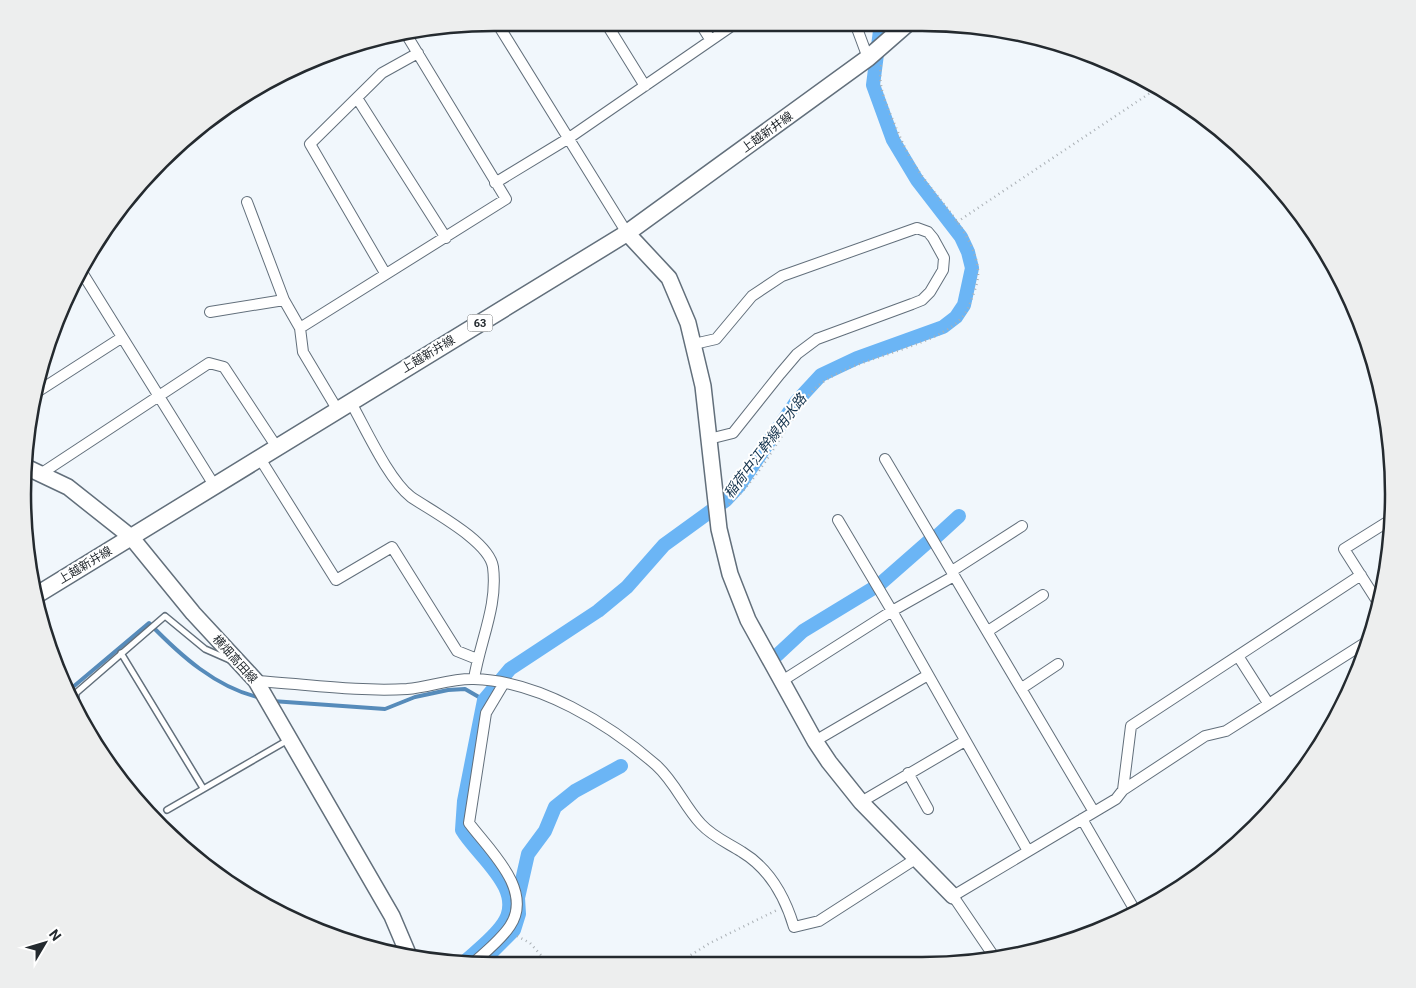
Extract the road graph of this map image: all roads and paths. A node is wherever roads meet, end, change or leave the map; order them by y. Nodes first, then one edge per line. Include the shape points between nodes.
1 (503, 31) edge
2 (611, 31) edge
3 (705, 31) edge
4 (722, 31) edge
5 (858, 31) edge
6 (898, 31) edge
7 (409, 39) edge
8 (710, 39) junction
9 (884, 44) junction
10 (418, 53) junction
11 (868, 58) junction
12 (645, 86) junction
13 (1151, 92) edge
14 (357, 98) junction
15 (569, 138) junction
16 (495, 183) junction
17 (247, 202) dead end
18 (956, 223) junction
19 (627, 233) junction
20 (446, 238) junction
21 (385, 273) junction
22 (85, 278) edge
23 (284, 300) junction
24 (210, 312) dead end
25 (300, 328) junction
26 (121, 338) junction
27 (694, 344) junction
28 (44, 388) edge
29 (158, 396) junction
30 (344, 405) junction
31 (709, 439) junction
32 (276, 446) junction
33 (258, 457) junction
34 (885, 459) dead end
35 (35, 471) edge
36 (214, 484) junction
37 (717, 513) junction
38 (838, 520) dead end
39 (1384, 524) edge
40 (1022, 526) dead end
41 (130, 538) junction
42 (953, 573) junction
43 (1361, 575) junction
44 (42, 592) edge
45 (1043, 595) dead end
46 (1373, 595) edge
47 (892, 611) junction
48 (988, 632) junction
49 (1359, 647) edge
50 (121, 652) junction
51 (1238, 656) junction
52 (477, 659) junction
53 (239, 664) junction
54 (1058, 664) dead end
55 (928, 676) junction
56 (474, 679) junction
57 (256, 681) junction
58 (782, 681) junction
59 (504, 683) junction
60 (1022, 688) junction
61 (76, 693) edge
62 (1268, 703) junction
63 (290, 738) junction
64 (815, 741) junction
65 (965, 741) junction
66 (908, 773) junction
67 (203, 788) junction
68 (1123, 790) junction
69 (861, 802) junction
70 (928, 809) dead end
71 (167, 810) dead end
72 (1094, 812) junction
73 (1082, 819) junction
74 (1028, 851) junction
75 (916, 858) junction
76 (954, 896) junction
77 (788, 905) junction
78 (1132, 906) edge
79 (506, 931) junction
80 (406, 948) edge
81 (991, 952) edge
82 (480, 957) edge
83 (543, 957) edge
84 (688, 957) edge

1 - 15 street
2 - 12 street
3 - 8 street
4 - 8 street
5 - 11 street
6 - 9 main road, 上越新井線 / 63
7 - 10 street
8 - 12 street
9 - 11 main road, 上越新井線 / 63
9 - 18 path via 879,82 903,145
10 - 14 street via 382,73
10 - 16 street
11 - 19 main road, 上越新井線 / 63
12 - 15 street
13 - 18 path
14 - 20 street
14 - 21 street via 310,144
15 - 16 street
15 - 19 street
16 - 20 street via 506,199
17 - 23 street
18 - 37 path via 971,247 978,271 967,312 954,326 940,334 856,364 816,387 746,487
19 - 27 street via 668,278 685,313
19 - 30 main road, 上越新井線 / 63
20 - 21 street
21 - 25 street
22 - 26 street
23 - 24 street
23 - 25 street
25 - 30 street via 303,352
26 - 28 street
26 - 29 street
27 - 31 street
27 - 31 street via 716,338 752,296 782,276 917,228 928,232 944,258 938,281 922,300 817,339 797,354 733,433
29 - 32 street via 209,363 224,367
29 - 35 street
29 - 36 street
30 - 32 main road, 上越新井線 / 63
30 - 52 street via 404,490 477,542 490,558 492,606
31 - 37 street
32 - 33 main road, 上越新井線 / 63
33 - 36 main road, 上越新井線 / 63
33 - 52 street via 336,580 392,547 457,651
34 - 42 street
35 - 41 street, 横畑高田線 via 68,488
36 - 41 main road, 上越新井線 / 63
37 - 58 street via 726,562 741,604
38 - 47 street
39 - 43 street via 1344,549
40 - 42 street
41 - 44 main road, 上越新井線 / 63
41 - 53 street, 横畑高田線
42 - 47 street
42 - 48 street
43 - 46 street
43 - 51 street
45 - 48 street
47 - 55 street
47 - 58 street
48 - 60 street
49 - 62 street
50 - 53 lane via 165,616 204,649
50 - 61 lane
50 - 67 lane
51 - 62 street
51 - 68 street via 1131,726
52 - 56 street
53 - 57 street, 横畑高田線
54 - 60 street
55 - 64 street
55 - 65 street
56 - 57 street via 408,689
56 - 59 street
57 - 63 street, 横畑高田線
58 - 64 street
59 - 77 street via 576,708 656,764 677,788 700,824 756,862 769,875
59 - 79 street via 486,713 468,823 507,872 513,885 516,907
60 - 72 street
62 - 68 street via 1226,730 1205,736
63 - 67 lane
63 - 80 street, 横畑高田線 via 392,916
64 - 69 street
65 - 66 street
65 - 74 street
66 - 69 street
66 - 70 street
67 - 71 lane
68 - 72 street via 1116,799
69 - 75 street
72 - 73 street
73 - 74 street
73 - 78 street
74 - 76 street
75 - 76 street
75 - 77 street via 819,921 794,928
76 - 81 street
77 - 84 path
79 - 82 street
79 - 83 path via 530,942

